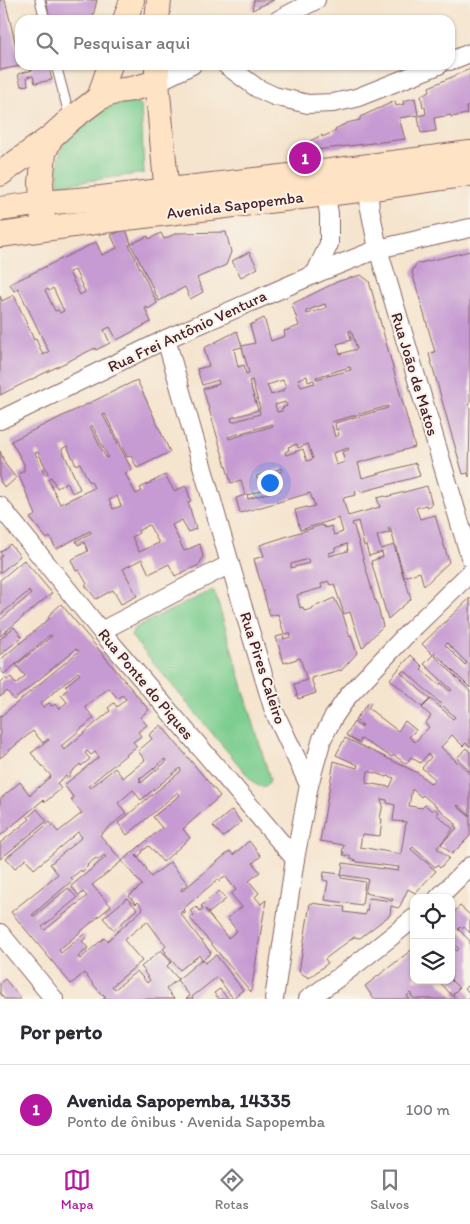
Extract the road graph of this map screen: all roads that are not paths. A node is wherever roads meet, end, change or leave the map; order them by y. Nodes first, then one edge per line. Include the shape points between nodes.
1 (40, 0) edge
2 (132, 0) edge
3 (159, 0) edge
4 (316, 0) edge
5 (44, 15) edge
6 (128, 15) edge
7 (157, 15) edge
8 (288, 15) edge
9 (470, 53) edge
10 (455, 59) edge
11 (57, 70) edge
12 (108, 70) edge
13 (170, 70) edge
14 (233, 70) edge
15 (426, 70) edge
16 (157, 73) edge
17 (99, 98) junction
18 (71, 119) junction
19 (51, 137) junction
20 (470, 153) edge
21 (0, 174) edge
22 (470, 174) edge
23 (368, 189) junction
24 (166, 190) junction
25 (326, 194) junction
26 (42, 203) junction
27 (0, 209) edge
28 (168, 213) junction
29 (470, 228) edge
30 (43, 229) junction
31 (0, 235) edge
32 (378, 249) junction
33 (314, 274) junction
34 (166, 339) junction
35 (0, 420) edge
36 (0, 506) edge
37 (470, 557) edge
38 (230, 564) junction
39 (470, 573) edge
40 (101, 631) junction
41 (309, 785) junction
42 (295, 860) junction
43 (470, 866) edge
44 (442, 894) edge
45 (410, 921) edge
46 (0, 933) edge
47 (54, 999) edge
48 (274, 999) edge
49 (308, 999) edge

1 - 5 lane
2 - 6 main road
3 - 7 main road
4 - 8 street
9 - 10 street
11 - 18 lane
12 - 17 main road
13 - 16 street
14 - 15 street via 274,96 308,104 356,98
16 - 17 main road via 132,88
16 - 24 main road
17 - 18 main road
18 - 19 main road
19 - 21 main road
19 - 26 main road via 42,164
20 - 24 main road, Avenida Sapopemba
22 - 23 main road, Avenida Sapopemba
23 - 25 main road, Avenida Sapopemba
23 - 32 street, Rua João de Matos
24 - 26 main road, Avenida Sapopemba
24 - 28 main road
25 - 28 main road, Avenida Sapopemba
25 - 33 street via 328,244
26 - 27 main road, Avenida Sapopemba
26 - 30 main road
28 - 30 main road, Avenida Sapopemba
29 - 32 street, Rua Frei Antônio Ventura
30 - 31 main road, Avenida Sapopemba
32 - 33 street, Rua Frei Antônio Ventura
32 - 37 street, Rua João de Matos
33 - 34 street, Rua Frei Antônio Ventura
34 - 35 street, Rua Frei Antônio Ventura
34 - 38 street, Rua Pires Caleiro
36 - 40 street, Rua Ponte do Piques
38 - 40 street
38 - 41 street, Rua Pires Caleiro via 274,711
39 - 41 street via 348,696 322,739
40 - 42 street, Rua Ponte do Piques
41 - 42 street
42 - 48 street
43 - 44 street
45 - 49 street
46 - 47 street

